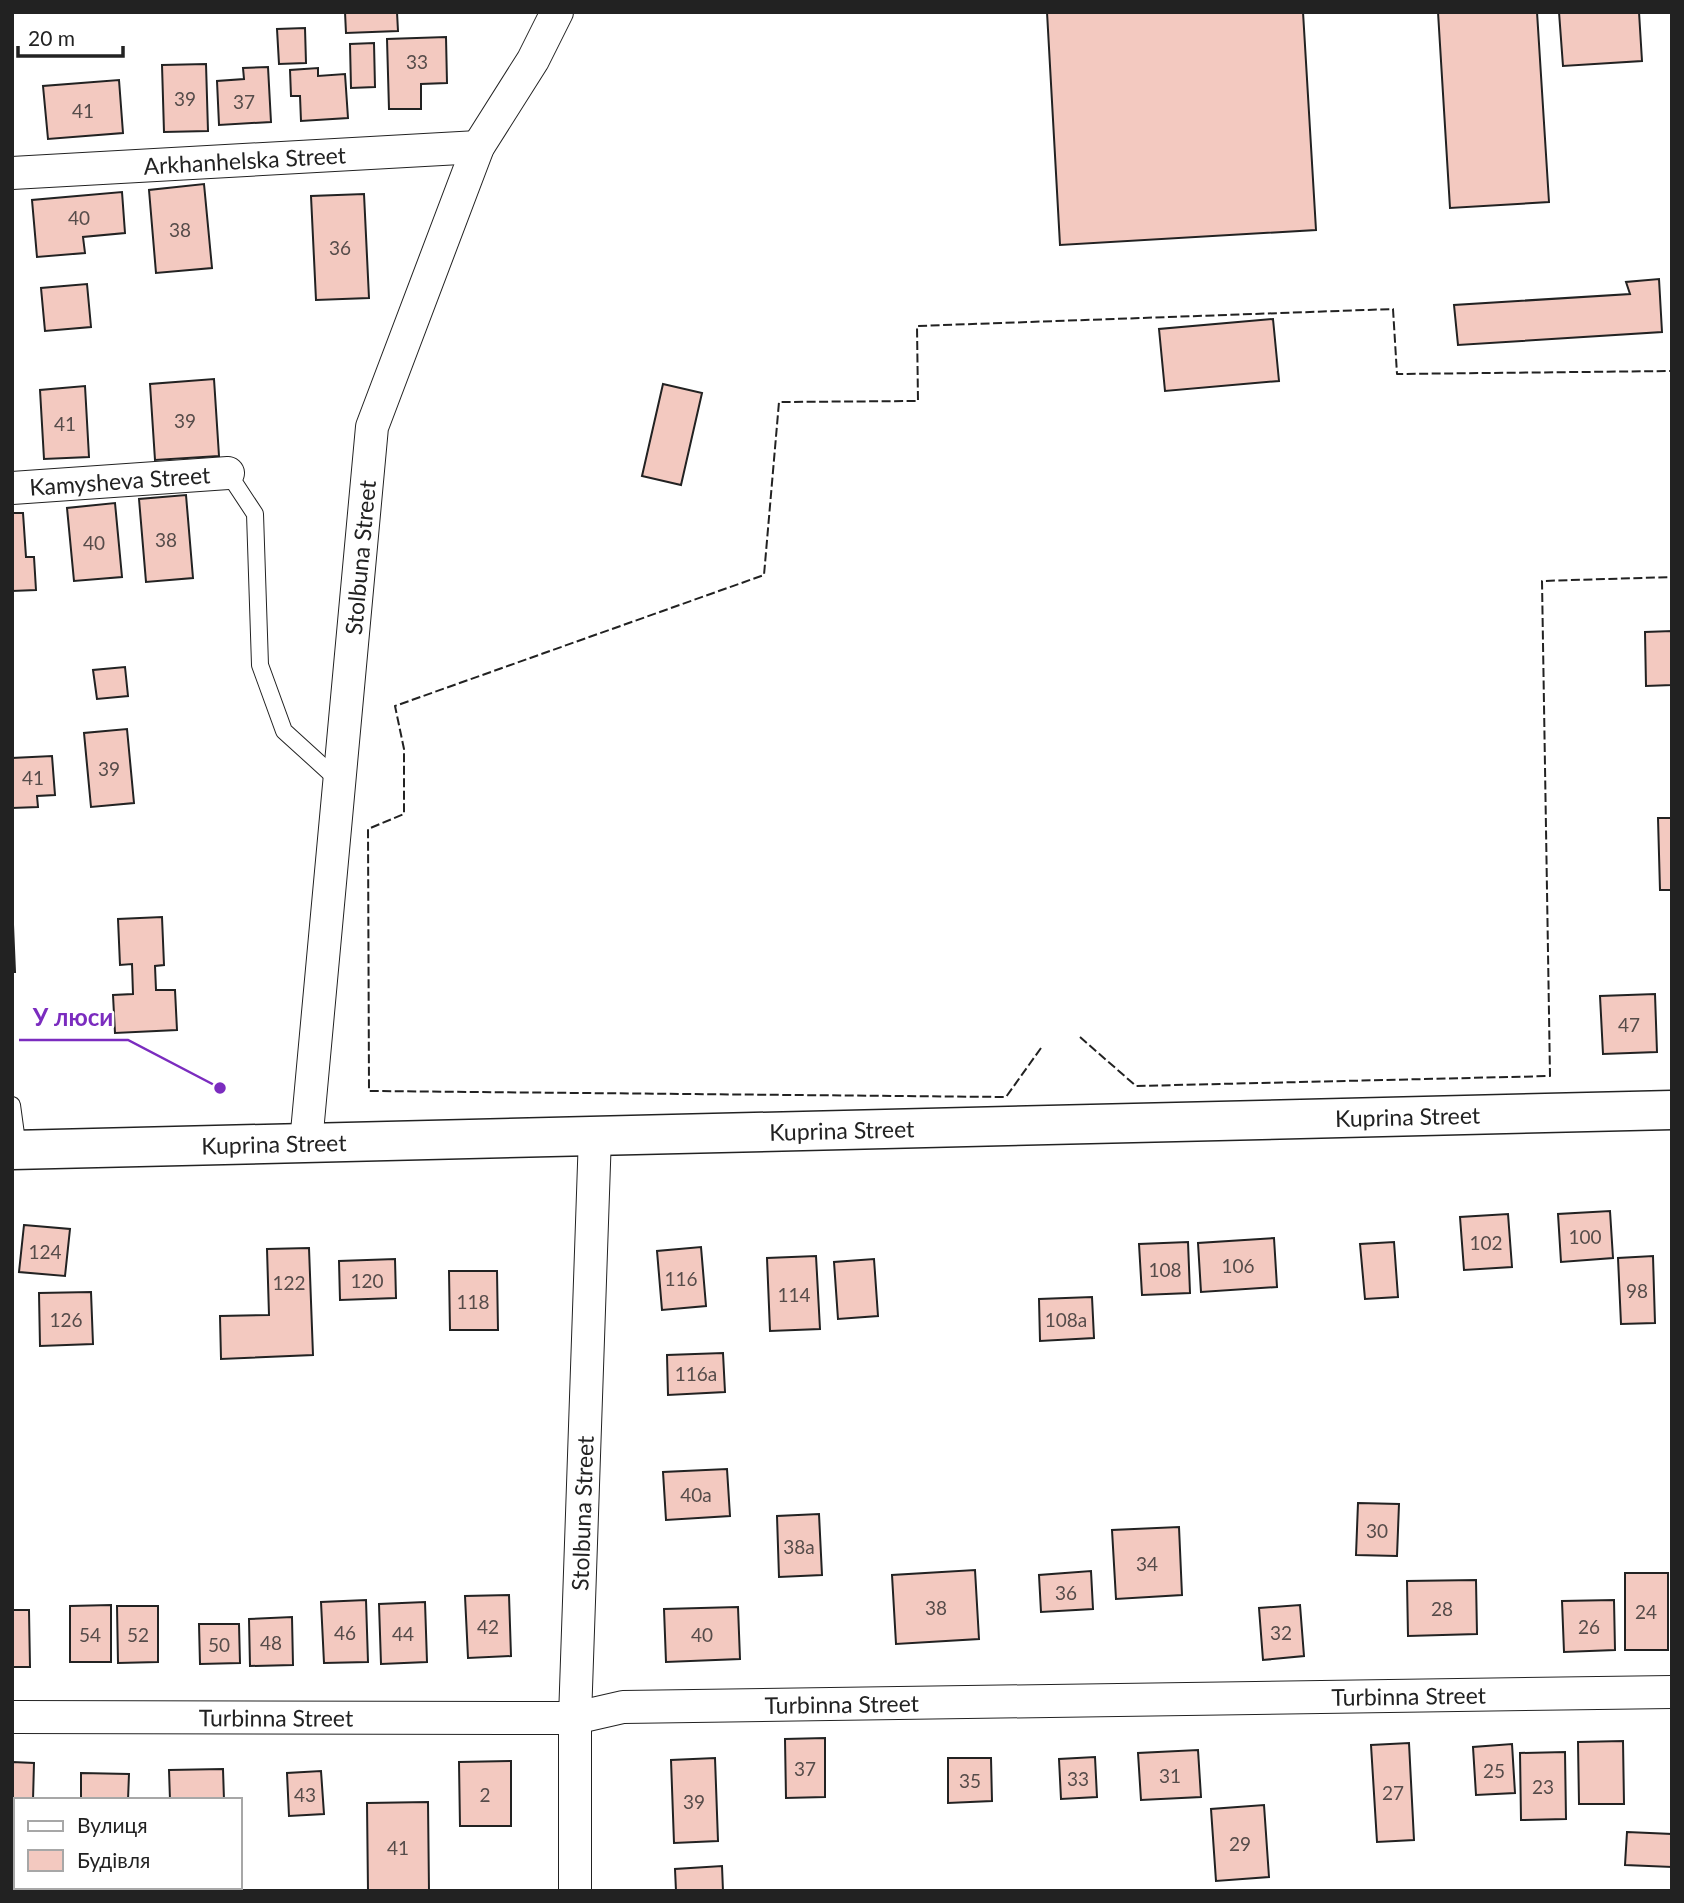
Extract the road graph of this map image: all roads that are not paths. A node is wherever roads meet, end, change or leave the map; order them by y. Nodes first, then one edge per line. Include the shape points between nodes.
1 (557, 12) edge
2 (478, 147) junction
3 (12, 173) edge
4 (228, 473) joint
5 (12, 488) edge
6 (339, 781) junction
7 (12, 1105) edge
8 (1672, 1110) edge
9 (595, 1135) junction
10 (306, 1143) junction
11 (15, 1150) edge
12 (1672, 1692) edge
13 (12, 1717) edge
14 (575, 1718) junction
15 (575, 1891) edge

1 - 2 street, Stolbuna Street via 533,60
2 - 3 street, Arkhanhelska Street
2 - 6 street, Stolbuna Street via 372,427
4 - 5 street, Kamysheva Street
4 - 6 lane via 255,514 260,665 284,731
6 - 10 street, Stolbuna Street
7 - 11 lane
8 - 9 main road, Kuprina Street
9 - 10 main road, Kuprina Street
9 - 14 street, Stolbuna Street
10 - 11 main road, Kuprina Street
12 - 14 street, Turbinna Street via 623,1707
13 - 14 street, Turbinna Street
14 - 15 street, Stolbuna Street

